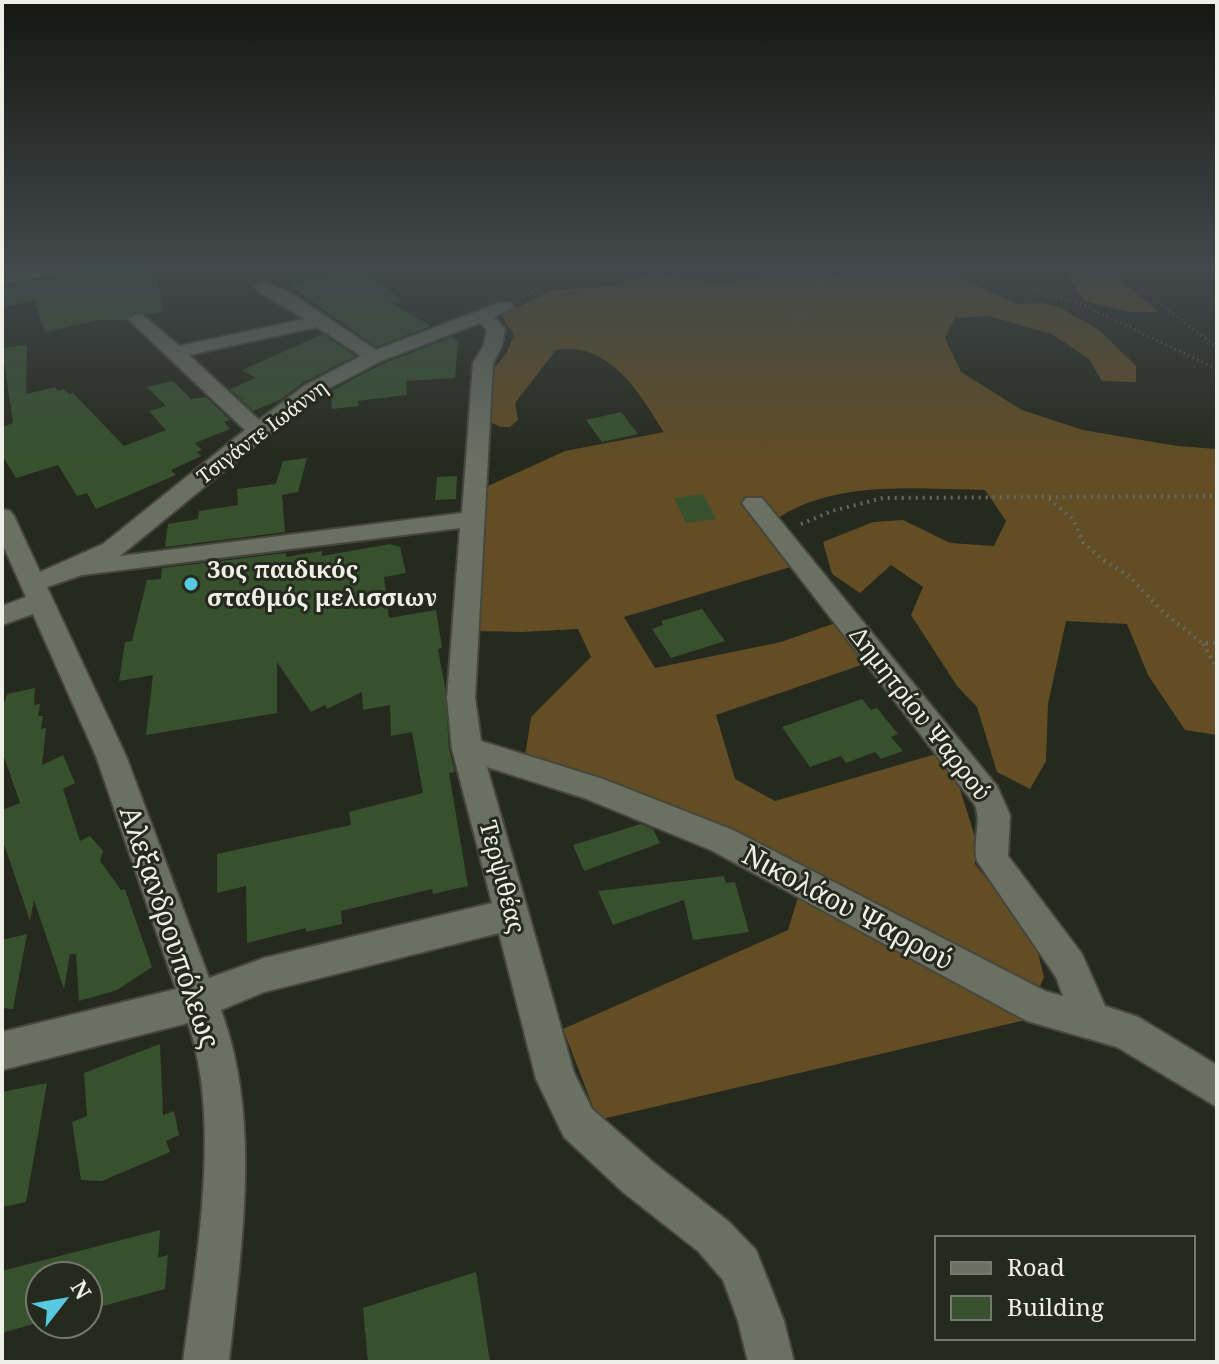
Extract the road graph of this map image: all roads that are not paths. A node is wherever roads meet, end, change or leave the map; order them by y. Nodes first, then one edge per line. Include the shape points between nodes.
1 (153, 333) edge
2 (265, 333) edge
3 (337, 333) edge
4 (438, 333) edge
5 (495, 333) edge
6 (175, 352) junction
7 (374, 357) junction
8 (258, 430) junction
9 (754, 503) dead end
10 (2, 516) edge
11 (471, 519) junction
12 (74, 569) junction
13 (37, 592) junction
14 (2, 616) edge
15 (467, 749) junction
16 (512, 914) junction
17 (199, 1002) junction
18 (1093, 1022) junction
19 (2, 1051) edge
20 (1217, 1087) edge
21 (206, 1362) edge
22 (771, 1362) edge

1 - 6 street
2 - 6 street
3 - 7 street
4 - 7 street, Τσιγάντε Ιωάννη
5 - 11 street, Τερψιθέας via 483,363
6 - 8 street
7 - 8 street, Τσιγάντε Ιωάννη via 311,390
8 - 12 street, Τσιγάντε Ιωάννη via 112,550
9 - 18 street, Δημητρίου Ψαρρού via 971,774 993,809 995,826 988,845 993,861 1069,966
10 - 13 street, Αλεξανδρουπόλεως
11 - 12 street
11 - 15 street, Τερψιθέας via 461,698
12 - 13 street, Τσιγάντε Ιωάννη
13 - 14 street, Τσιγάντε Ιωάννη
13 - 17 street, Αλεξανδρουπόλεως via 111,756
15 - 16 street, Τερψιθέας
15 - 18 street, Νικολάου Ψαρρού via 592,788 722,840 1040,1008
16 - 17 street via 264,975
16 - 22 street, Τερψιθέας via 556,1079 578,1123 713,1236 740,1266
17 - 19 street
17 - 21 street, Αλεξανδρουπόλεως via 211,1035 224,1144 221,1231
18 - 20 street, Νικολάου Ψαρρού via 1125,1030

